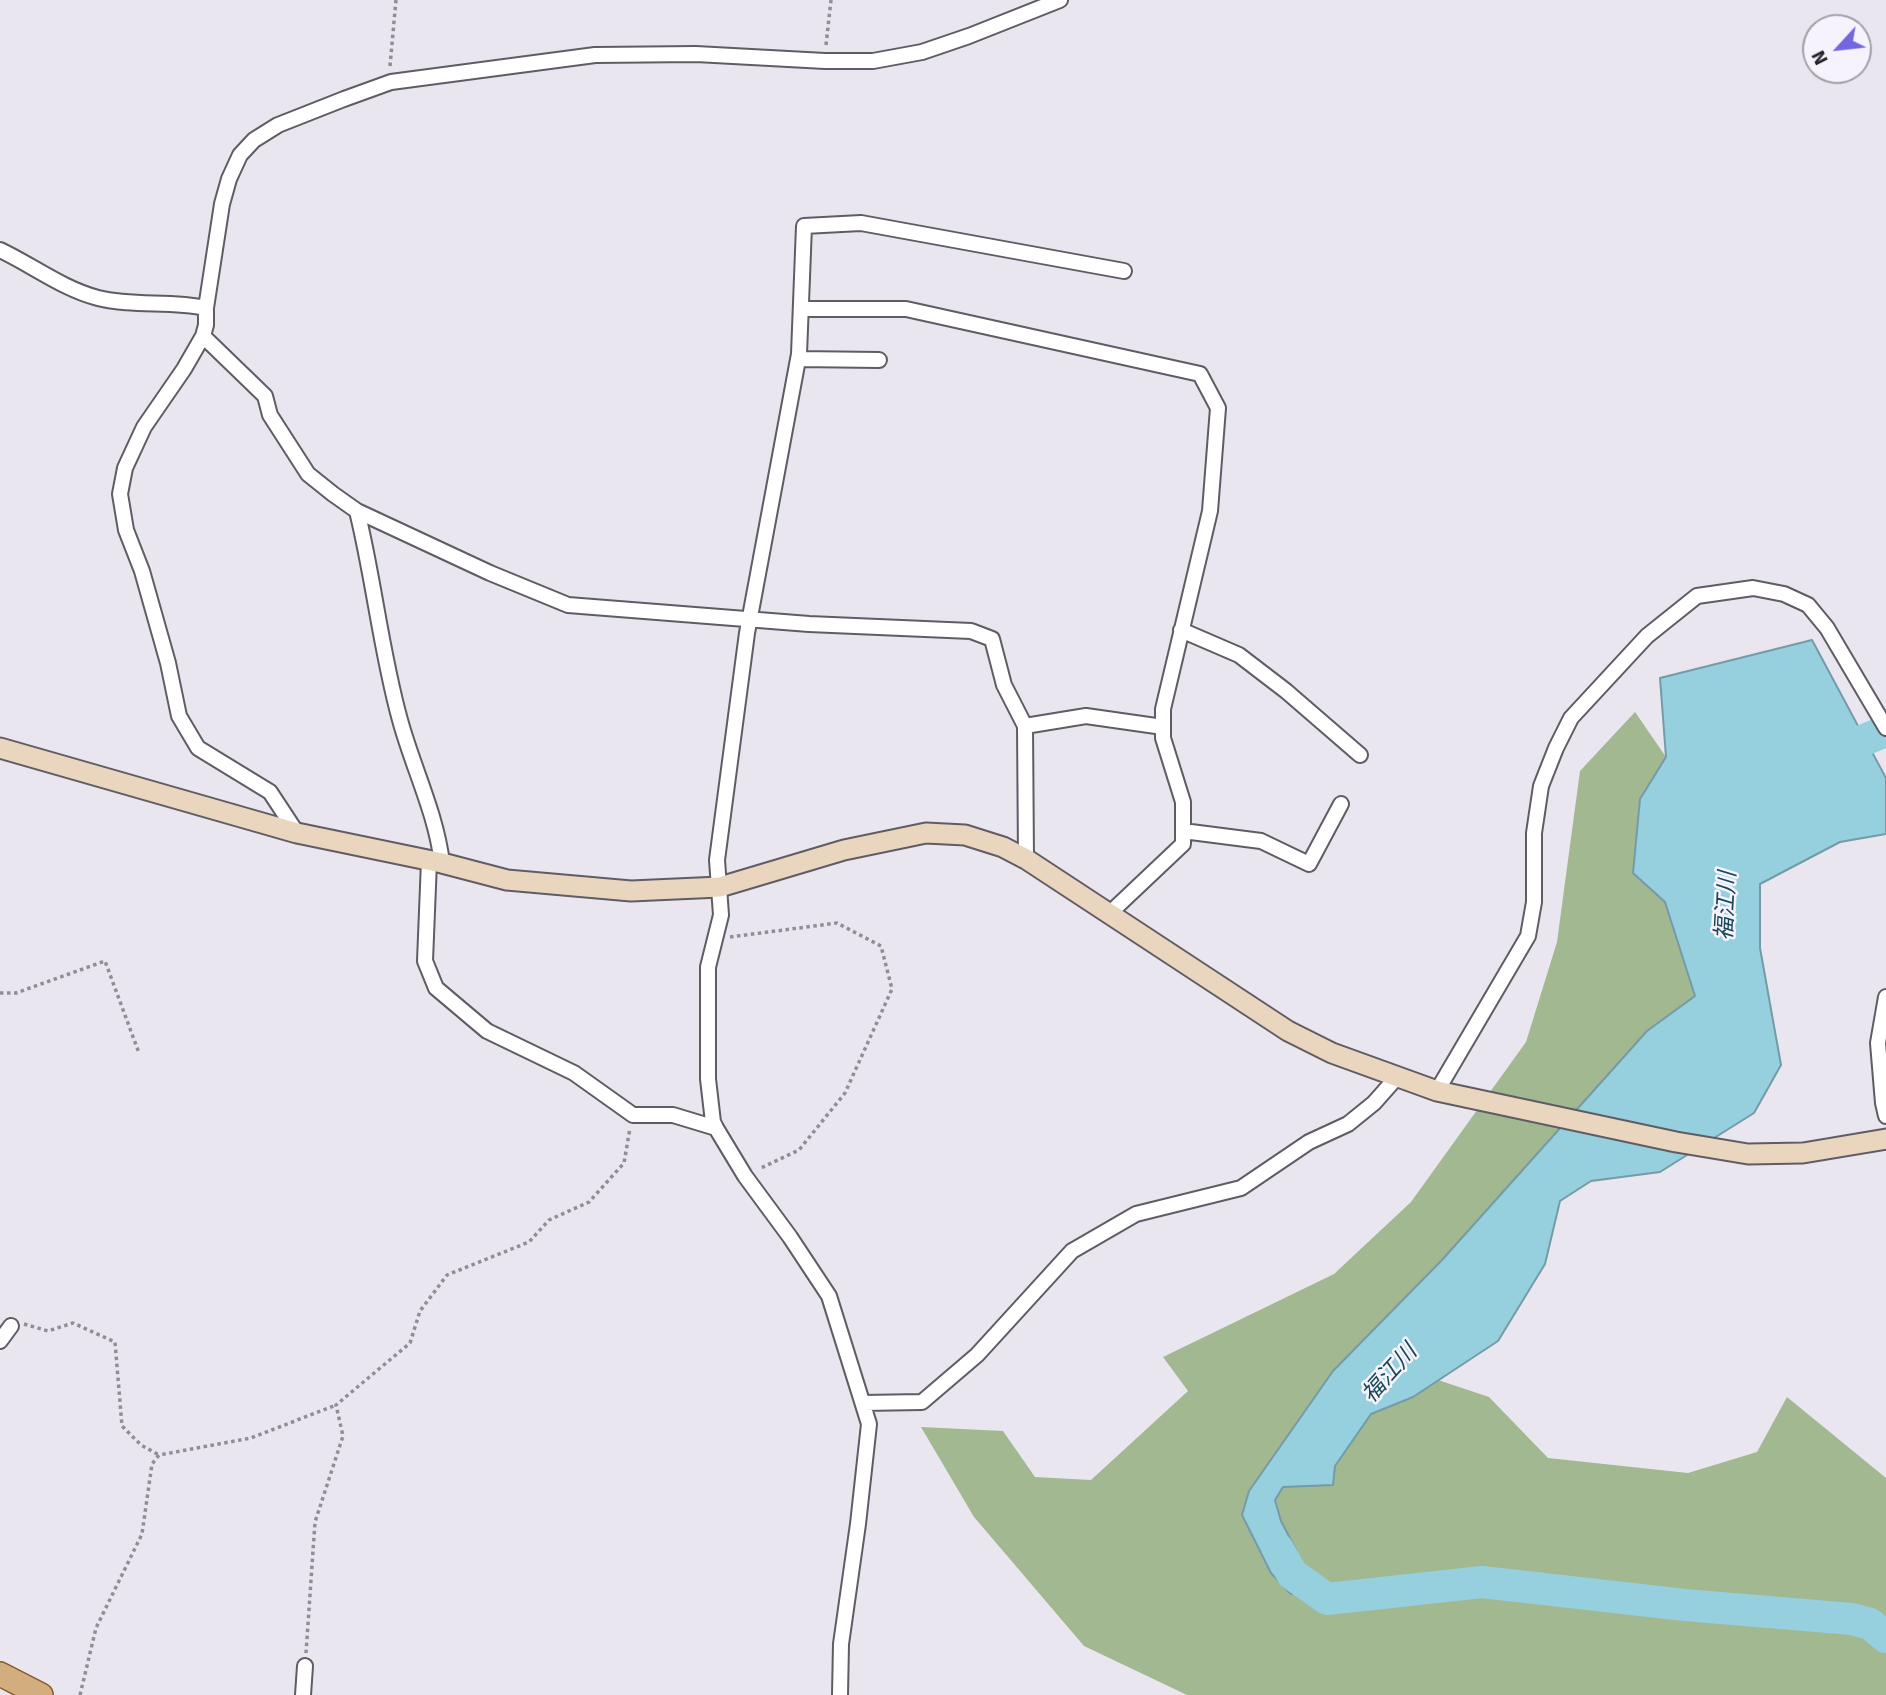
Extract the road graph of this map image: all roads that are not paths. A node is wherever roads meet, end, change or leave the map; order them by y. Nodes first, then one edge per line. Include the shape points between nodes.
1 (1060, 0) edge
2 (0, 250) edge
3 (1124, 271) dead end
4 (206, 308) junction
5 (801, 309) junction
6 (203, 336) junction
7 (798, 359) junction
8 (879, 360) dead end
9 (357, 511) junction
10 (751, 620) junction
11 (1181, 631) junction
12 (1025, 726) junction
13 (1163, 727) junction
14 (1886, 728) edge
15 (0, 748) edge
16 (1360, 755) dead end
17 (1341, 804) dead end
18 (1183, 831) junction
19 (297, 833) junction
20 (1026, 859) junction
21 (436, 862) junction
22 (720, 887) junction
23 (1110, 913) junction
24 (1886, 997) edge
25 (1397, 1077) junction
26 (1437, 1091) junction
27 (1886, 1116) edge
28 (716, 1128) junction
29 (1886, 1139) edge
30 (17, 1325) road end
31 (0, 1341) edge
32 (863, 1404) junction
33 (305, 1666) road end
34 (0, 1674) edge
35 (41, 1695) edge
36 (303, 1695) edge
37 (840, 1695) edge

1 - 4 street via 922,52 873,61 595,55 391,82 278,125 240,155 222,204
2 - 4 street via 99,298
3 - 5 street via 861,223 804,226
4 - 6 street
5 - 7 street
5 - 11 street via 906,309 1200,374 1218,408 1210,511
6 - 9 street via 265,396 270,415 308,474
6 - 19 street via 144,427 125,468 120,495 126,530 142,571 179,716 198,748 270,792
7 - 8 street
7 - 10 street
9 - 10 street via 568,605
9 - 21 street via 400,722 440,844
10 - 12 street via 971,631 992,639 1004,685
10 - 22 street via 717,860
11 - 13 street
11 - 16 street via 1239,655
12 - 13 street via 1086,716
12 - 20 street
13 - 18 street via 1183,802
14 - 26 street via 1827,628 1808,605 1784,594 1753,588 1697,596 1647,636 1571,718 1556,748 1539,798 1528,936
15 - 19 street
17 - 18 street via 1308,864 1261,841
18 - 23 street via 1184,844
19 - 21 street
20 - 22 street via 965,835 926,833 844,850
20 - 23 street
21 - 22 street via 507,880 631,891
21 - 28 street via 425,961 436,988 487,1031 575,1073 633,1115 673,1115
22 - 28 street via 720,915 708,967 708,1079
23 - 25 street via 1288,1031
24 - 27 street via 1878,1042
25 - 26 street
25 - 32 street via 1348,1124 1309,1142 1241,1188 1136,1214 1072,1251 977,1355 922,1402
26 - 29 street via 1748,1154 1803,1153
28 - 32 street via 829,1296
30 - 31 street
32 - 37 street via 869,1424 841,1644
33 - 36 street
34 - 35 main road

